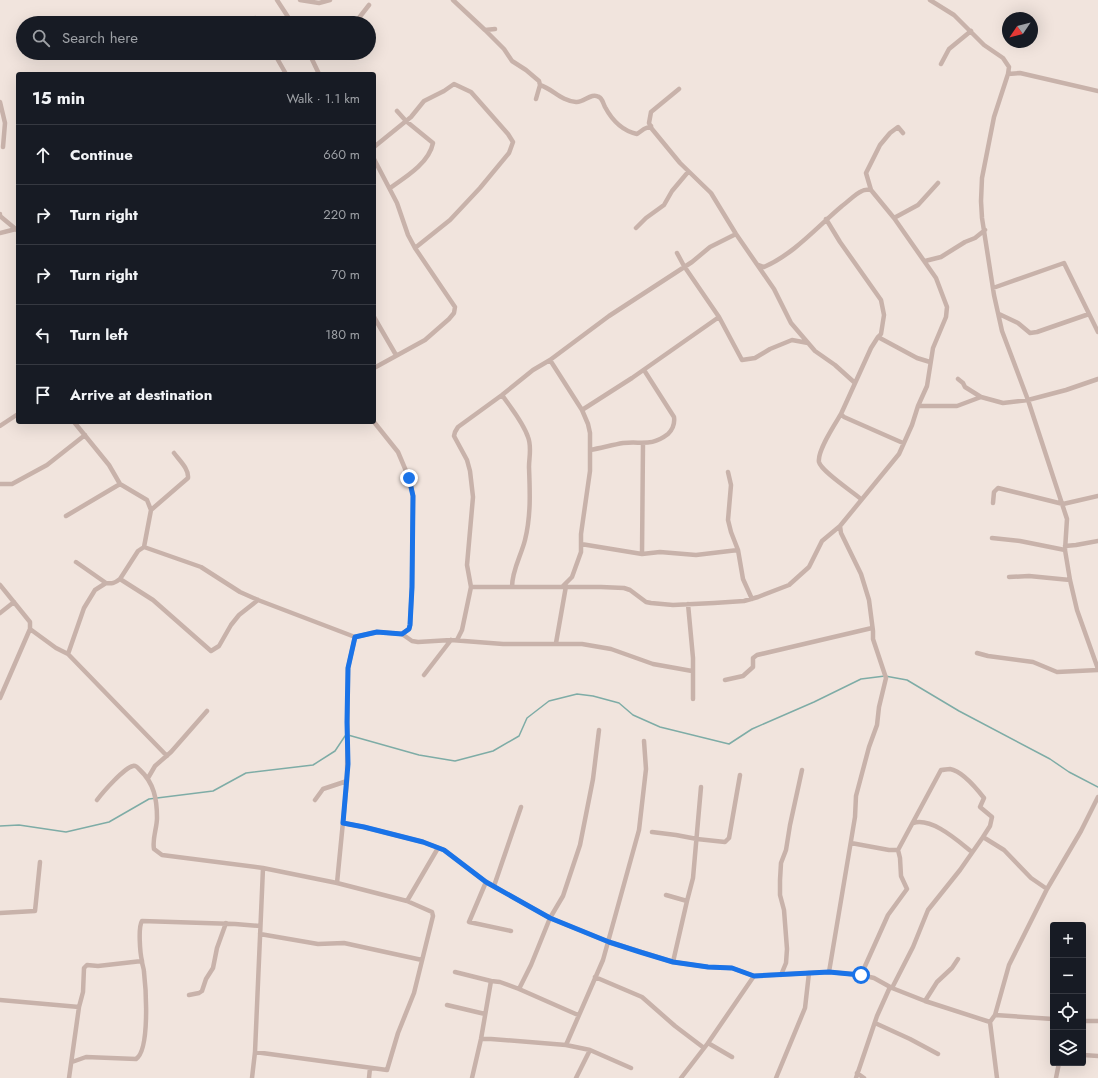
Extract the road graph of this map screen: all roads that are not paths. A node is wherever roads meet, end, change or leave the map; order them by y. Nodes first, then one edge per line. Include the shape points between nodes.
1 (277, 0) edge
2 (283, 0) edge
3 (300, 0) edge
4 (330, 0) edge
5 (453, 0) edge
6 (930, 0) edge
7 (940, 0) edge
8 (369, 5) dead end
9 (942, 7) junction
10 (287, 16) edge
11 (360, 16) edge
12 (495, 29) dead end
13 (485, 30) junction
14 (971, 31) junction
15 (278, 60) edge
16 (312, 60) edge
17 (941, 64) dead end
18 (285, 72) edge
19 (318, 72) edge
20 (1008, 74) junction
21 (540, 85) junction
22 (680, 89) dead end
23 (1098, 91) edge
24 (536, 99) dead end
25 (0, 102) edge
26 (398, 111) dead end
27 (406, 121) junction
28 (651, 126) junction
29 (903, 133) dead end
30 (376, 145) edge
31 (3, 146) dead end
32 (376, 164) edge
33 (688, 172) junction
34 (938, 183) dead end
35 (390, 188) junction
36 (871, 190) junction
37 (0, 214) edge
38 (894, 218) junction
39 (826, 220) junction
40 (636, 228) dead end
41 (16, 229) edge
42 (16, 230) edge
43 (985, 230) junction
44 (0, 233) edge
45 (736, 234) junction
46 (975, 238) junction
47 (986, 240) junction
48 (415, 248) junction
49 (677, 253) dead end
50 (935, 260) junction
51 (925, 261) junction
52 (758, 265) junction
53 (684, 266) junction
54 (764, 267) junction
55 (928, 267) junction
56 (765, 276) junction
57 (993, 288) junction
58 (998, 314) junction
59 (1089, 314) junction
60 (719, 317) junction
61 (376, 320) edge
62 (1098, 332) edge
63 (878, 337) junction
64 (808, 343) junction
65 (396, 355) junction
66 (550, 360) junction
67 (930, 362) junction
68 (376, 367) edge
69 (644, 370) junction
70 (958, 379) dead end
71 (1098, 379) edge
72 (855, 383) junction
73 (502, 395) junction
74 (981, 397) junction
75 (1028, 400) junction
76 (918, 406) junction
77 (582, 410) junction
78 (841, 414) junction
79 (16, 415) edge
80 (76, 424) edge
81 (376, 424) edge
82 (0, 426) edge
83 (85, 435) junction
84 (642, 443) junction
85 (903, 443) junction
86 (590, 450) junction
87 (174, 454) dead end
88 (728, 472) dead end
89 (0, 484) edge
90 (120, 484) junction
91 (1098, 496) edge
92 (861, 499) junction
93 (993, 503) dead end
94 (1063, 504) junction
95 (151, 510) junction
96 (66, 516) dead end
97 (840, 526) junction
98 (992, 538) dead end
99 (1098, 541) edge
100 (581, 544) junction
101 (144, 547) junction
102 (1065, 548) junction
103 (738, 550) junction
104 (642, 554) junction
105 (76, 562) dead end
106 (572, 577) junction
107 (1009, 577) dead end
108 (120, 579) junction
109 (1070, 580) junction
110 (106, 583) junction
111 (0, 585) edge
112 (565, 586) junction
113 (576, 586) junction
114 (471, 587) junction
115 (512, 587) junction
116 (752, 599) junction
117 (258, 600) junction
118 (14, 602) junction
119 (688, 604) junction
120 (0, 613) edge
121 (872, 628) junction
122 (30, 629) junction
123 (402, 634) junction
124 (355, 637) junction
125 (451, 640) junction
126 (457, 640) junction
127 (556, 643) junction
128 (977, 652) dead end
129 (68, 654) junction
130 (1098, 669) edge
131 (692, 671) junction
132 (424, 676) dead end
133 (726, 680) dead end
134 (0, 698) edge
135 (693, 700) dead end
136 (207, 711) dead end
137 (599, 730) dead end
138 (644, 741) dead end
139 (166, 756) junction
140 (156, 766) junction
141 (802, 770) dead end
142 (143, 772) junction
143 (740, 775) dead end
144 (148, 778) junction
145 (347, 781) junction
146 (701, 787) dead end
147 (1098, 797) edge
148 (97, 800) dead end
149 (315, 800) dead end
150 (521, 807) dead end
151 (343, 823) junction
152 (913, 823) junction
153 (652, 832) dead end
154 (983, 837) junction
155 (697, 839) junction
156 (851, 843) junction
157 (438, 848) junction
158 (898, 850) junction
159 (972, 852) junction
160 (40, 862) dead end
161 (263, 868) junction
162 (486, 882) junction
163 (337, 883) junction
164 (494, 886) junction
165 (1047, 889) junction
166 (666, 895) dead end
167 (407, 900) junction
168 (687, 901) junction
169 (0, 913) edge
170 (550, 918) junction
171 (226, 923) junction
172 (260, 926) junction
173 (512, 931) dead end
174 (260, 934) junction
175 (609, 942) junction
176 (958, 959) dead end
177 (142, 960) junction
178 (422, 960) junction
179 (673, 962) junction
180 (455, 972) dead end
181 (829, 972) junction
182 (809, 973) junction
183 (781, 975) junction
184 (861, 975) junction
185 (754, 976) junction
186 (595, 977) junction
187 (491, 981) junction
188 (891, 987) junction
189 (519, 988) junction
190 (190, 995) dead end
191 (0, 1000) edge
192 (925, 1000) junction
193 (447, 1005) dead end
194 (79, 1007) junction
195 (485, 1014) junction
196 (578, 1015) junction
197 (995, 1015) junction
198 (1050, 1019) edge
199 (1086, 1021) edge
200 (1098, 1021) edge
201 (990, 1022) junction
202 (875, 1023) junction
203 (481, 1039) junction
204 (708, 1043) junction
205 (566, 1045) junction
206 (704, 1048) junction
207 (590, 1050) junction
208 (255, 1052) junction
209 (938, 1054) dead end
210 (1086, 1056) edge
211 (1098, 1056) edge
212 (732, 1057) dead end
213 (72, 1062) junction
214 (1058, 1066) edge
215 (370, 1068) junction
216 (631, 1068) dead end
217 (856, 1076) edge
218 (70, 1078) edge
219 (252, 1078) edge
220 (369, 1078) edge
221 (472, 1078) edge
222 (576, 1078) edge
223 (681, 1078) edge
224 (776, 1078) edge
225 (864, 1078) edge
226 (997, 1078) edge
227 (1056, 1078) edge

1 - 2 street
1 - 10 street
3 - 4 street via 319,3
5 - 13 street
6 - 9 street
7 - 9 street
8 - 11 street
9 - 14 street
12 - 13 street
13 - 21 street via 512,61 532,74
14 - 17 street via 949,49
14 - 20 street via 984,45 1003,58 1009,67
15 - 18 street
16 - 19 street
20 - 23 street via 1020,73
20 - 43 street via 994,117 982,178 981,201
21 - 24 street
21 - 28 street via 564,100 577,103 592,96 601,98 612,118 627,131 637,134
22 - 28 street via 651,112
25 - 31 street via 5,123
26 - 27 street
27 - 30 street
27 - 35 street via 434,143 432,151 417,168
27 - 48 street via 424,101 444,92 454,84 471,92 513,142 509,153 450,220
28 - 33 street
29 - 36 street via 898,127 890,133 875,155 866,173
32 - 35 street
33 - 40 street via 672,190 664,205
33 - 45 street via 711,193
34 - 38 street via 918,204
35 - 48 street
36 - 38 street
36 - 39 street via 862,191
37 - 41 street
38 - 51 street
39 - 54 street via 777,261
39 - 63 street via 881,300 884,315 881,334
42 - 44 street
43 - 46 street
43 - 47 street
45 - 52 street
45 - 53 street via 710,247
46 - 47 street
46 - 50 street
47 - 57 street
48 - 65 street via 455,307 454,313 425,340
49 - 53 street
50 - 51 street
50 - 55 street
51 - 55 street
52 - 54 street
52 - 56 street
53 - 60 street
53 - 66 street via 609,316
54 - 56 street
55 - 67 street via 936,278 947,307
56 - 64 street via 791,323
57 - 58 street
57 - 59 street via 1064,263
58 - 59 street via 1018,323 1030,333
58 - 75 street
59 - 62 street
60 - 64 street via 742,360 755,358 792,340
60 - 69 street
61 - 65 street
63 - 67 street via 917,358
63 - 72 street
64 - 72 street
65 - 68 street
66 - 73 street
66 - 77 street
67 - 76 street via 927,386
69 - 77 street
69 - 84 street via 675,422 669,432 659,440
70 - 74 street
71 - 75 street
72 - 78 street
73 - 114 street via 458,427 454,436 467,460 472,483 467,565
73 - 115 street via 525,430 530,448 530,512
74 - 75 street via 1002,404
74 - 76 street via 957,406
75 - 94 street
76 - 85 street
77 - 86 street via 590,433
78 - 85 street
78 - 92 street via 820,454 819,463
79 - 82 street
80 - 83 street
81 - 123 street via 398,452 409,478 413,496 410,625
83 - 89 street via 47,466 12,484
83 - 90 street via 109,465
84 - 86 street via 622,443
84 - 104 street
85 - 92 street via 899,454
86 - 100 street via 590,471
87 - 95 street via 188,473 188,478
88 - 103 street via 731,491 728,520
90 - 95 street via 147,500
90 - 96 street
91 - 94 street
92 - 97 street
93 - 94 street via 994,492 998,488
94 - 102 street via 1068,525
95 - 101 street
97 - 116 street via 822,540 809,567 789,585
97 - 121 street via 861,574 869,600
98 - 102 street
99 - 102 street
100 - 104 street
100 - 106 street via 581,552
101 - 108 street via 138,551
101 - 117 street via 201,567 240,592
102 - 109 street
103 - 104 street via 696,555 664,552
103 - 116 street via 743,579
105 - 110 street
106 - 112 street
106 - 113 street
107 - 109 street
108 - 110 street
108 - 117 street via 153,600 211,651 219,646 238,615
109 - 130 street
110 - 129 street via 95,590 84,608
111 - 118 street
112 - 113 street
112 - 115 street
112 - 127 street
113 - 119 street via 624,588 646,602
114 - 115 street
114 - 126 street via 462,630
116 - 119 street
117 - 124 street
118 - 120 street
118 - 122 street via 30,622
119 - 131 street
121 - 133 street via 757,655 753,658 753,667 744,676
121 - 156 street via 885,684 876,730 869,746 856,796
122 - 129 street
122 - 134 street
123 - 124 street via 377,632
123 - 125 street via 412,641
124 - 145 street via 348,668
125 - 126 street
125 - 132 street
126 - 127 street via 480,644
127 - 131 street via 611,649 653,664
128 - 130 street via 1032,662 1057,672
129 - 139 street
131 - 135 street
136 - 139 street
137 - 170 street via 580,845 563,896
138 - 175 street via 646,769 639,830
139 - 140 street
140 - 142 street
140 - 144 street
141 - 183 street via 781,864 780,895 784,910 787,949 786,963
142 - 144 street
142 - 148 street via 136,766 129,768 113,781
143 - 155 street via 729,838 725,842
144 - 161 street via 152,784 157,816 153,844 157,852 162,855
145 - 149 street via 323,789
145 - 151 street
146 - 155 street
147 - 165 street
150 - 164 street
151 - 157 street
151 - 163 street
152 - 154 street via 941,770 952,769 964,777 984,798 980,807 992,817
152 - 158 street
152 - 159 street via 924,822 944,831
153 - 155 street
154 - 159 street
154 - 165 street via 1004,850 1031,878
155 - 168 street via 694,878
156 - 158 street
156 - 181 street
157 - 162 street
157 - 167 street
158 - 184 street via 901,876 907,889 888,915
159 - 188 street via 928,910
160 - 169 street via 35,911
161 - 163 street
161 - 172 street
162 - 164 street
162 - 173 street via 469,922
163 - 167 street
164 - 170 street
165 - 197 street via 1009,965
166 - 168 street
167 - 178 street via 432,912
168 - 179 street
170 - 175 street
170 - 189 street
171 - 172 street
171 - 177 street via 142,921
171 - 190 street via 213,968 202,992
172 - 174 street
174 - 178 street via 318,944 344,943
174 - 208 street
175 - 179 street
175 - 186 street
176 - 192 street
177 - 194 street via 87,965 84,968 83,992
177 - 213 street via 146,1033 138,1058 86,1057
178 - 215 street via 414,994 387,1070
179 - 185 street via 732,968
180 - 187 street
181 - 182 street
181 - 184 street
182 - 183 street
182 - 224 street via 805,1008
183 - 185 street
184 - 188 street via 874,978
185 - 204 street
186 - 196 street
186 - 206 street via 642,997
187 - 189 street
187 - 195 street
188 - 192 street
188 - 202 street
189 - 196 street
191 - 194 street
192 - 201 street
193 - 195 street
194 - 213 street
195 - 203 street
196 - 205 street
197 - 198 street
197 - 201 street
199 - 200 street
201 - 226 street
202 - 209 street
202 - 217 street
203 - 205 street
203 - 221 street
204 - 206 street
204 - 212 street
205 - 207 street
206 - 223 street
207 - 216 street
207 - 222 street
208 - 215 street
208 - 219 street
210 - 211 street
213 - 218 street
214 - 227 street
215 - 220 street
217 - 225 street

